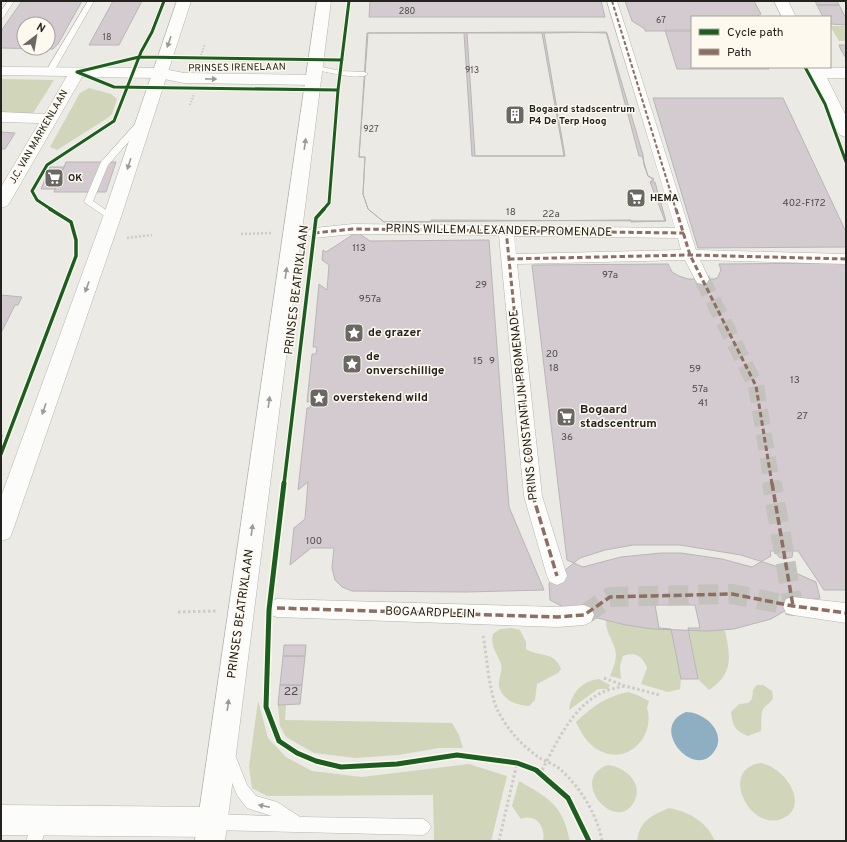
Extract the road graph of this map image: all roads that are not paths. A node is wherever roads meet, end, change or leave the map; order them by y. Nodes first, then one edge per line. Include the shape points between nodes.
1 (11, 1) edge
2 (91, 1) edge
3 (184, 1) edge
4 (324, 1) edge
5 (612, 1) edge
6 (781, 1) edge
7 (788, 16) edge
8 (1, 17) edge
9 (161, 66) junction
10 (815, 70) edge
11 (1, 71) edge
12 (50, 71) junction
13 (77, 72) junction
14 (315, 73) junction
15 (341, 73) junction
16 (846, 73) edge
17 (364, 74) dead end
18 (828, 94) junction
19 (846, 95) edge
20 (1, 117) edge
21 (51, 119) junction
22 (143, 121) junction
23 (846, 132) edge
24 (1, 202) edge
25 (112, 217) junction
26 (506, 230) junction
27 (314, 233) dead end
28 (684, 233) junction
29 (690, 255) junction
30 (509, 259) junction
31 (846, 259) edge
32 (702, 279) tunnel mouth
33 (1, 530) edge
34 (557, 576) dead end
35 (793, 606) dead end
36 (277, 608) dead end
37 (846, 613) edge
38 (584, 615) tunnel mouth
39 (223, 743) junction
40 (1, 820) edge
41 (298, 824) junction
42 (423, 827) dead end
43 (37, 831) edge
44 (211, 832) edge

1 - 8 lane
2 - 12 lane
3 -> 9 main road
4 - 14 main road, PRINSES BEATRIXLAAN
5 - 28 street
6 - 7 main road
9 - 13 main road, PRINSES IRENELAAN
9 - 14 main road, PRINSES IRENELAAN via 184,78
9 - 22 main road
10 - 16 main road
10 - 18 main road
11 - 12 main road, PRINSES IRENELAAN
12 - 13 main road, PRINSES IRENELAAN
13 - 21 main road, J.C. VAN MARKENLAAN
14 - 15 lane
14 - 15 lane
39 -> 14 main road, PRINSES BEATRIXLAAN
15 - 17 lane
18 - 19 main road
18 - 23 main road
20 - 21 main road
21 - 24 main road, J.C. VAN MARKENLAAN
22 -> 25 main road
22 - 25 lane via 104,164 88,202
25 -> 33 main road
26 - 27 street, PRINS WILLEM ALEXANDER PROMENADE via 353,229
26 - 28 street, PRINS WILLEM ALEXANDER PROMENADE
26 - 30 street, PRINS CONSTANTIJN PROMENADE
28 - 29 street
29 - 30 street, PRINS WILLEM ALEXANDER PROMENADE
29 - 31 street, PRINS WILLEM ALEXANDER PROMENADE
29 - 32 street
30 - 34 street, PRINS CONSTANTIJN PROMENADE via 533,496
35 - 37 street
36 - 38 street, BOGAARDPLEIN via 557,617
41 -> 39 lane via 272,807 252,803 242,790
39 - 44 main road, PRINSES BEATRIXLAAN
40 - 43 main road
41 - 42 lane
41 - 44 lane
43 - 44 main road

